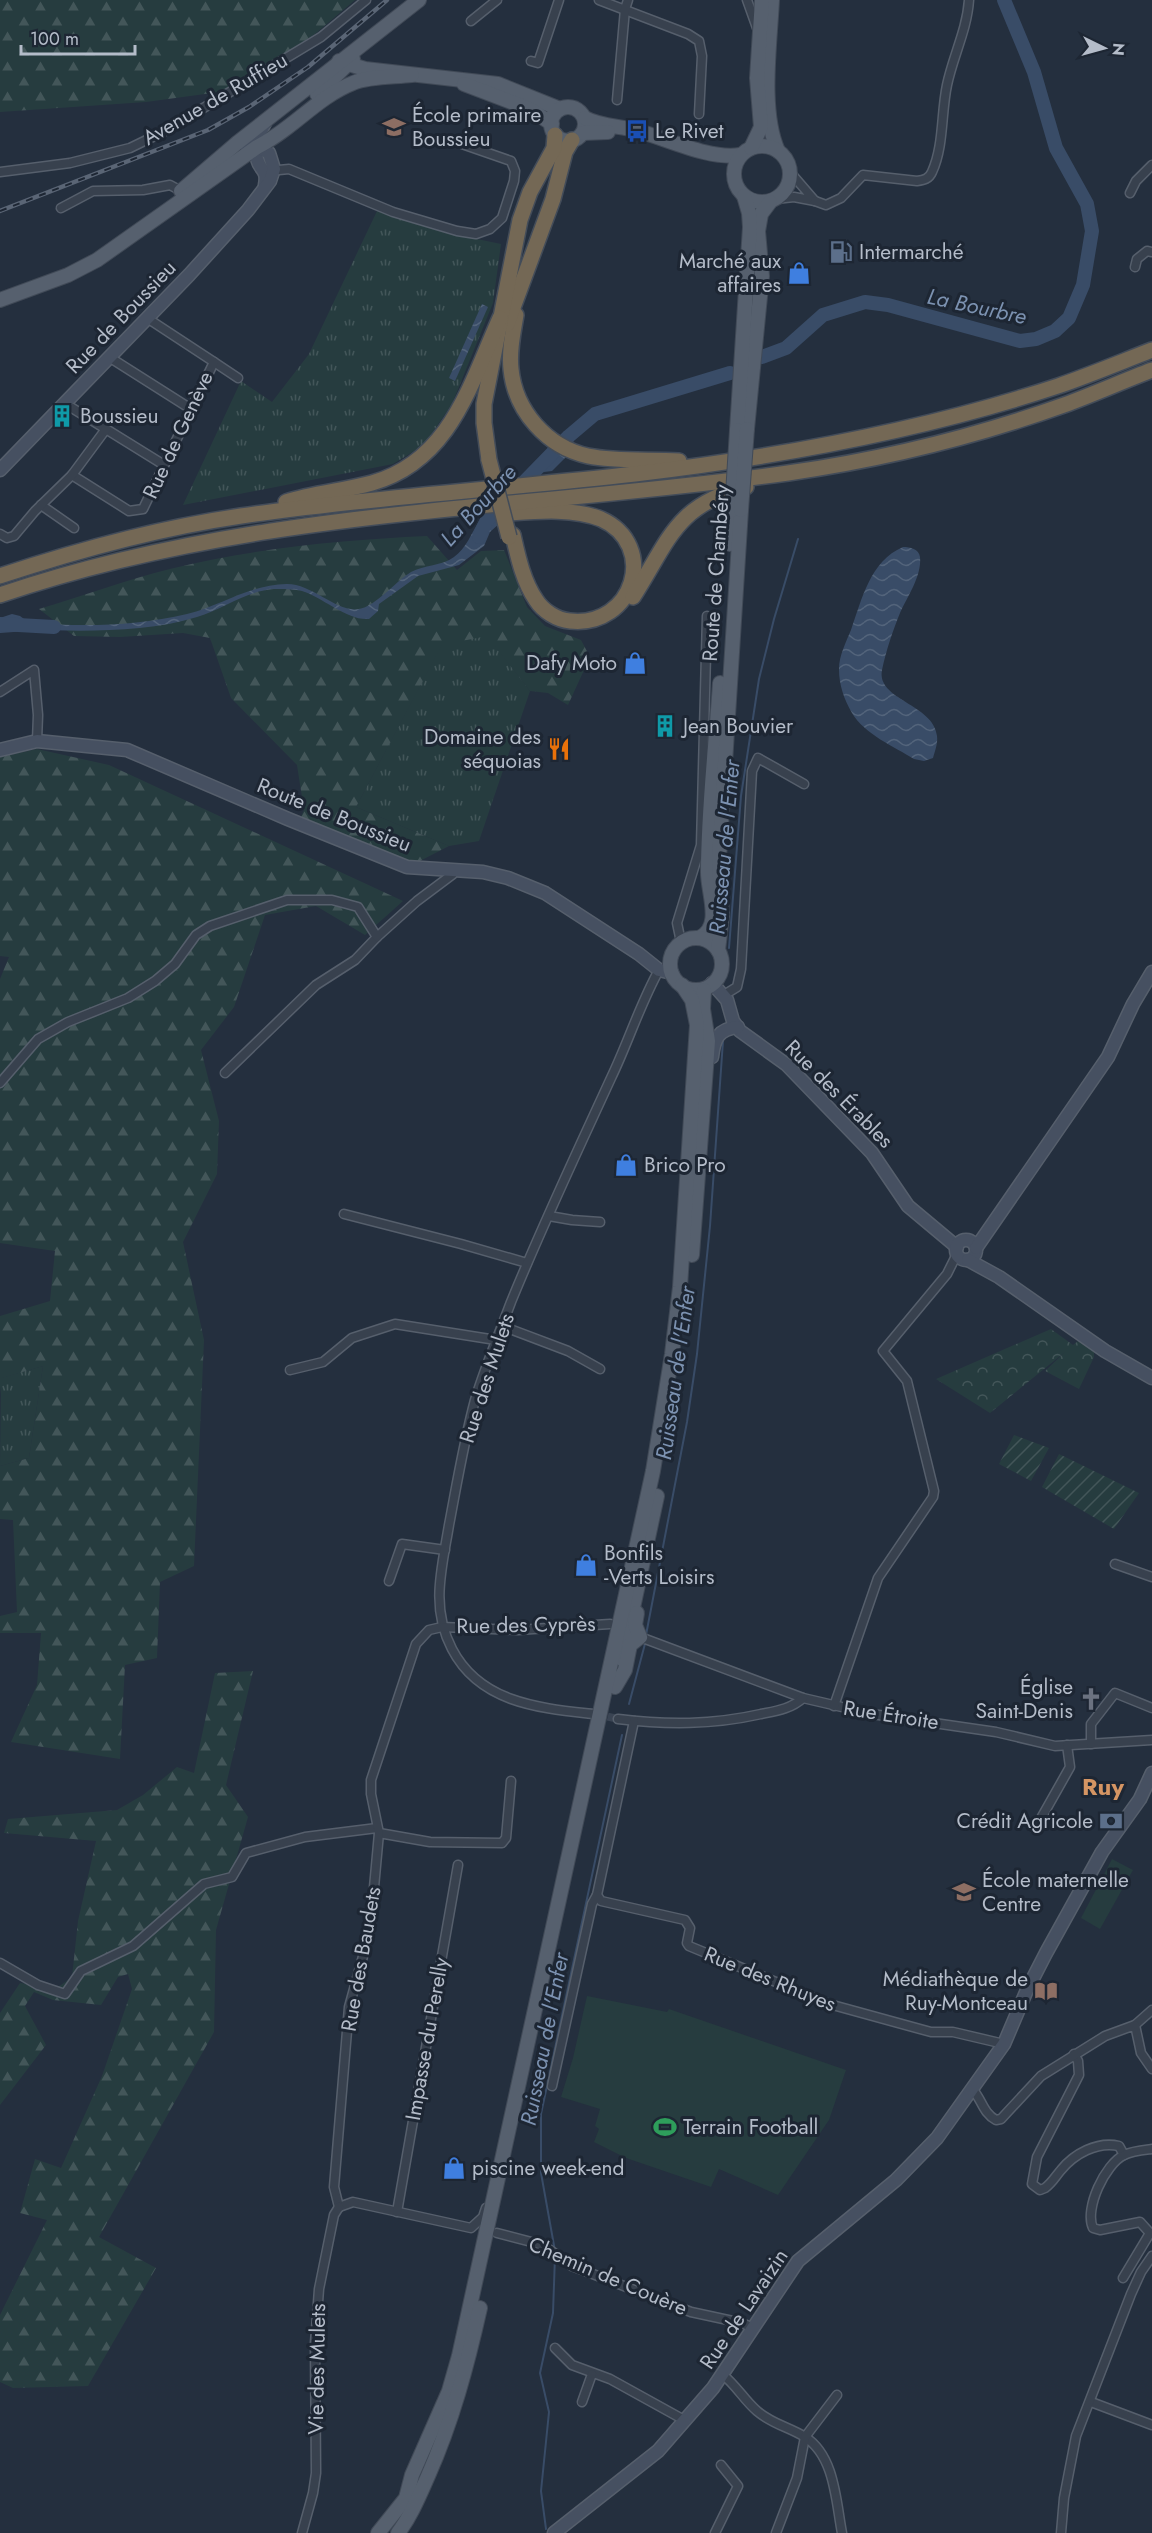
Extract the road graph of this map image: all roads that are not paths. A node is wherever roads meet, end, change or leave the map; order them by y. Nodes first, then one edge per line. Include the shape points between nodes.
1 (366, 0) edge
2 (419, 0) edge
3 (496, 0) edge
4 (559, 0) edge
5 (599, 0) edge
6 (747, 0) edge
7 (762, 0) edge
8 (772, 0) edge
9 (969, 0) edge
10 (625, 3) edge
11 (471, 21) dead end
12 (760, 35) junction
13 (531, 61) dead end
14 (345, 63) junction
15 (412, 75) junction
16 (451, 79) junction
17 (618, 100) dead end
18 (560, 109) junction
19 (699, 114) dead end
20 (267, 120) junction
21 (554, 129) junction
22 (580, 130) junction
23 (237, 143) junction
24 (462, 144) dead end
25 (778, 150) junction
26 (745, 152) junction
27 (257, 154) junction
28 (1152, 165) edge
29 (270, 171) junction
30 (0, 172) edge
31 (790, 172) junction
32 (733, 175) junction
33 (1130, 193) dead end
34 (185, 194) junction
35 (744, 196) junction
36 (773, 200) junction
37 (815, 201) junction
38 (62, 208) dead end
39 (1152, 252) edge
40 (1135, 267) dead end
41 (0, 300) edge
42 (517, 301) junction
43 (147, 314) junction
44 (500, 318) junction
45 (1152, 350) edge
46 (109, 357) junction
47 (214, 362) junction
48 (1152, 370) edge
49 (238, 378) dead end
50 (64, 403) junction
51 (190, 410) junction
52 (106, 429) junction
53 (742, 429) junction
54 (491, 459) junction
55 (721, 462) junction
56 (164, 465) junction
57 (0, 470) edge
58 (790, 472) junction
59 (72, 475) junction
60 (41, 505) junction
61 (521, 508) junction
62 (737, 510) junction
63 (238, 517) junction
64 (74, 528) dead end
65 (0, 534) edge
66 (511, 536) junction
67 (0, 576) edge
68 (0, 595) edge
69 (707, 616) dead end
70 (0, 692) edge
71 (37, 741) junction
72 (0, 750) edge
73 (804, 784) dead end
74 (454, 869) junction
75 (377, 937) junction
76 (699, 938) junction
77 (681, 942) junction
78 (718, 950) junction
79 (665, 972) junction
80 (1152, 972) edge
81 (682, 986) junction
82 (708, 987) junction
83 (724, 995) junction
84 (738, 1027) junction
85 (225, 1073) dead end
86 (0, 1083) edge
87 (705, 1100) junction
88 (344, 1214) dead end
89 (549, 1216) junction
90 (600, 1222) dead end
91 (966, 1250) junction
92 (527, 1263) junction
93 (502, 1326) junction
94 (496, 1340) junction
95 (600, 1369) dead end
96 (290, 1370) dead end
97 (1152, 1378) edge
98 (445, 1550) junction
99 (1115, 1564) dead end
100 (1152, 1577) edge
101 (389, 1581) dead end
102 (638, 1587) junction
103 (624, 1598) junction
104 (610, 1623) junction
105 (442, 1627) junction
106 (646, 1639) junction
107 (616, 1641) junction
108 (615, 1687) junction
109 (803, 1698) junction
110 (834, 1706) junction
111 (1152, 1708) edge
112 (593, 1714) tunnel mouth
113 (618, 1719) tunnel mouth
114 (634, 1721) junction
115 (1152, 1740) edge
116 (1091, 1744) junction
117 (1067, 1745) junction
118 (1152, 1773) edge
119 (511, 1781) dead end
120 (1035, 1829) dead end
121 (378, 1830) junction
122 (458, 1865) dead end
123 (597, 1895) junction
124 (0, 1963) edge
125 (1152, 2010) edge
126 (1135, 2025) junction
127 (1004, 2044) junction
128 (1074, 2054) junction
129 (1152, 2068) edge
130 (552, 2086) dead end
131 (973, 2090) junction
132 (1152, 2149) edge
133 (1124, 2155) junction
134 (501, 2172) junction
135 (339, 2207) junction
136 (397, 2212) junction
137 (497, 2233) junction
138 (1152, 2256) edge
139 (1123, 2278) dead end
140 (753, 2328) junction
141 (555, 2348) dead end
142 (592, 2374) junction
143 (722, 2374) junction
144 (837, 2395) dead end
145 (582, 2402) dead end
146 (1091, 2402) junction
147 (686, 2421) junction
148 (1152, 2425) edge
149 (805, 2437) junction
150 (721, 2465) dead end
151 (302, 2533) edge
152 (378, 2533) edge
153 (398, 2533) edge
154 (555, 2533) edge
155 (715, 2533) edge
156 (776, 2533) edge
157 (842, 2533) edge
158 (1060, 2533) edge

1 - 30 street, Avenue de Ruffieu via 321,37 167,130 130,148 70,163
2 - 14 main road
3 - 11 street
4 - 13 street via 538,63
5 - 10 street
6 - 12 street
7 - 12 main road
8 - 25 main road via 769,119
9 - 37 street via 963,38 947,86 937,159 931,175 917,181 863,175 841,198 826,205
10 - 17 street
10 - 19 street via 699,41
12 - 26 main road via 757,100 761,127 759,136
14 - 15 main road
14 - 20 main road
14 - 27 main road
15 - 16 main road
15 - 27 main road via 355,81 334,92
16 - 18 main road via 498,84
16 - 21 main road via 530,110
18 - 21 main road via 555,113
18 - 22 main road via 577,109
20 - 23 main road
20 - 27 street via 260,133
21 - 22 main road via 566,141
21 - 44 highway via 551,155 530,192 520,220
22 - 26 main road via 727,156
22 - 32 main road via 626,135 718,163
22 - 42 highway via 565,152
23 - 27 street
23 - 34 main road
24 - 29 street via 511,161 515,171 502,218 490,229 476,234 393,212 289,169
25 - 26 main road via 765,146
25 - 31 main road
26 - 32 main road via 736,161
27 - 29 street
27 - 34 main road
28 - 33 street
29 - 43 street, Rue de Boussieu via 270,181 233,227
31 - 36 main road via 784,192
31 - 37 street
32 - 35 main road
34 - 38 street via 170,185 143,190 93,190
34 - 41 main road via 97,260
35 - 36 main road via 751,201
35 - 53 main road, Route de Chambéry via 750,227
36 - 37 street via 794,197
36 - 53 main road, Route de Chambéry via 761,214 758,231 762,276
39 - 40 street via 1147,251 1137,259
42 - 54 highway via 512,307 489,398
42 - 55 highway via 510,353 514,387 533,422 553,441 573,451 607,459
43 - 46 street, Rue de Boussieu
43 - 47 street, Rue de Genève
44 - 54 highway via 484,404
44 - 63 highway via 459,410 442,438 415,464 371,483 292,500
45 - 55 highway via 1059,385 951,417
46 - 50 street, Rue de Boussieu
46 - 51 street
47 - 49 street, Rue de Genève
47 - 51 street, Rue de Genève
48 - 58 highway via 1063,405 966,434
50 - 52 street
50 - 57 street, Rue de Boussieu
51 - 56 street, Rue de Genève
52 - 56 street
52 - 59 street
53 - 62 main road, Route de Chambéry, bridge
54 - 66 highway, bridge
55 - 63 highway
56 - 59 street, Rue de Genève via 143,509 129,511
58 - 61 highway
58 - 66 highway via 709,499 691,511 670,536 626,606 606,623 589,629 557,625 535,607 522,586
59 - 60 street
60 - 64 street
60 - 65 street via 14,536
61 - 66 highway via 572,513 609,523 630,549 632,583 617,607 594,621 563,621 537,602
61 - 68 highway via 446,510 206,541 82,569
62 - 76 main road, Route de Chambéry via 708,854 713,916 708,930
62 - 78 main road, Route de Chambéry
63 - 67 highway via 111,543
69 - 77 street via 701,845 677,923
70 - 71 street via 34,670
71 - 72 street, Route de Boussieu
71 - 74 street, Route de Boussieu via 127,750 407,867
73 - 83 street via 758,758 752,771 741,969 737,987
74 - 75 street via 453,874
74 - 79 street, Route de Boussieu via 508,878 544,893
75 - 85 street via 355,960 316,984
75 - 86 street via 358,907 306,898 287,900 210,926 196,935 175,964 155,981 128,998 68,1022 38,1039
76 - 77 main road
76 - 78 main road
77 - 79 main road via 672,952
78 - 82 main road via 719,974
79 - 81 main road
79 - 89 street, Rue des Mulets
80 - 91 street via 1108,1057 991,1225
81 - 82 main road via 689,990
81 - 103 main road via 692,1000 697,1041 680,1287 662,1421
82 - 83 street, Rue des Érables
82 - 87 main road via 703,1009 708,1041
83 - 84 street, Rue des Érables
84 - 87 street via 719,1033 713,1046
84 - 91 street, Rue des Érables via 794,1071 877,1158 908,1206
87 - 102 main road via 681,1356
88 - 92 street
89 - 90 street
89 - 92 street, Rue des Mulets
91 - 97 street, Rue des Érables via 1105,1351
91 - 110 street via 883,1352 900,1370 910,1391 933,1497 878,1578
92 - 93 street, Rue des Mulets
93 - 94 street, Rue des Mulets
93 - 95 street via 568,1351
94 - 96 street via 395,1324 352,1338 323,1362
94 - 98 street, Rue des Mulets via 476,1399 458,1473
98 - 101 street via 402,1544
98 - 105 street, Rue des Mulets via 438,1589
99 - 100 street
102 - 106 main road via 635,1625
102 - 108 main road
103 - 104 street, Rue des Cyprès
103 - 107 main road
104 - 105 street, Rue des Cyprès via 518,1630
104 - 107 street, Rue des Cyprès
105 - 112 street, Rue des Mulets via 466,1669 494,1692 531,1706
105 - 121 street, Rue des Baudets via 429,1630 416,1644 375,1764 371,1794
106 - 108 main road via 630,1645 625,1670
106 - 109 street, Rue Étroite
107 - 134 main road
108 - 137 main road
109 - 110 street, Rue Étroite
109 - 114 street via 789,1707 717,1722
110 - 117 street, Rue Étroite
111 - 116 street via 1115,1693 1091,1724
113 - 114 street
114 - 123 street
115 - 116 street, Rue Étroite
116 - 117 street, Rue Étroite
117 - 120 street via 1070,1767
118 - 127 street, Rue de Lavaizin via 1046,1953
119 - 121 street via 506,1838 502,1842 430,1842
121 - 124 street via 305,1837 246,1853 232,1877 204,1884 133,1946 81,1971 65,1994
121 - 135 street, Rue des Baudets via 370,1931 349,2007 334,2187
122 - 136 street, Impasse du Perelly
123 - 127 street, Rue des Rhuyes via 601,1901 685,1920 690,1928 689,1947 820,2001 931,2031
123 - 130 street
125 - 126 street
126 - 128 street
126 - 129 street via 1141,2053
127 - 131 street, Rue de Lavaizin
128 - 131 street via 1041,2076 1002,2119 987,2114
128 - 133 street via 1079,2075 1037,2157 1032,2184 1040,2190 1045,2188 1077,2156 1094,2147 1119,2146
131 - 140 street, Rue de Lavaizin via 937,2138 897,2180 798,2261
132 - 133 street
133 - 139 street via 1099,2186 1089,2221 1100,2230 1140,2222 1150,2233
134 - 136 street via 483,2217 471,2228
134 - 152 main road via 449,2391 412,2475 406,2498
135 - 136 street via 353,2202
135 - 151 street, Vie des Mulets via 319,2289 315,2343 316,2473
137 - 140 street, Chemin de Couère via 543,2245 572,2266 691,2312
137 - 153 main road via 456,2405 415,2506
138 - 146 street via 1131,2294
140 - 143 street, Rue de Lavaizin
141 - 142 street via 572,2366
142 - 145 street
142 - 147 street via 610,2379
143 - 147 street, Rue de Lavaizin
143 - 149 street via 756,2410 777,2425
144 - 149 street
146 - 148 street
146 - 158 street via 1076,2436
147 - 154 street, Rue de Lavaizin via 643,2464
149 - 156 street via 797,2478
149 - 157 street via 826,2459
150 - 155 street via 738,2486

